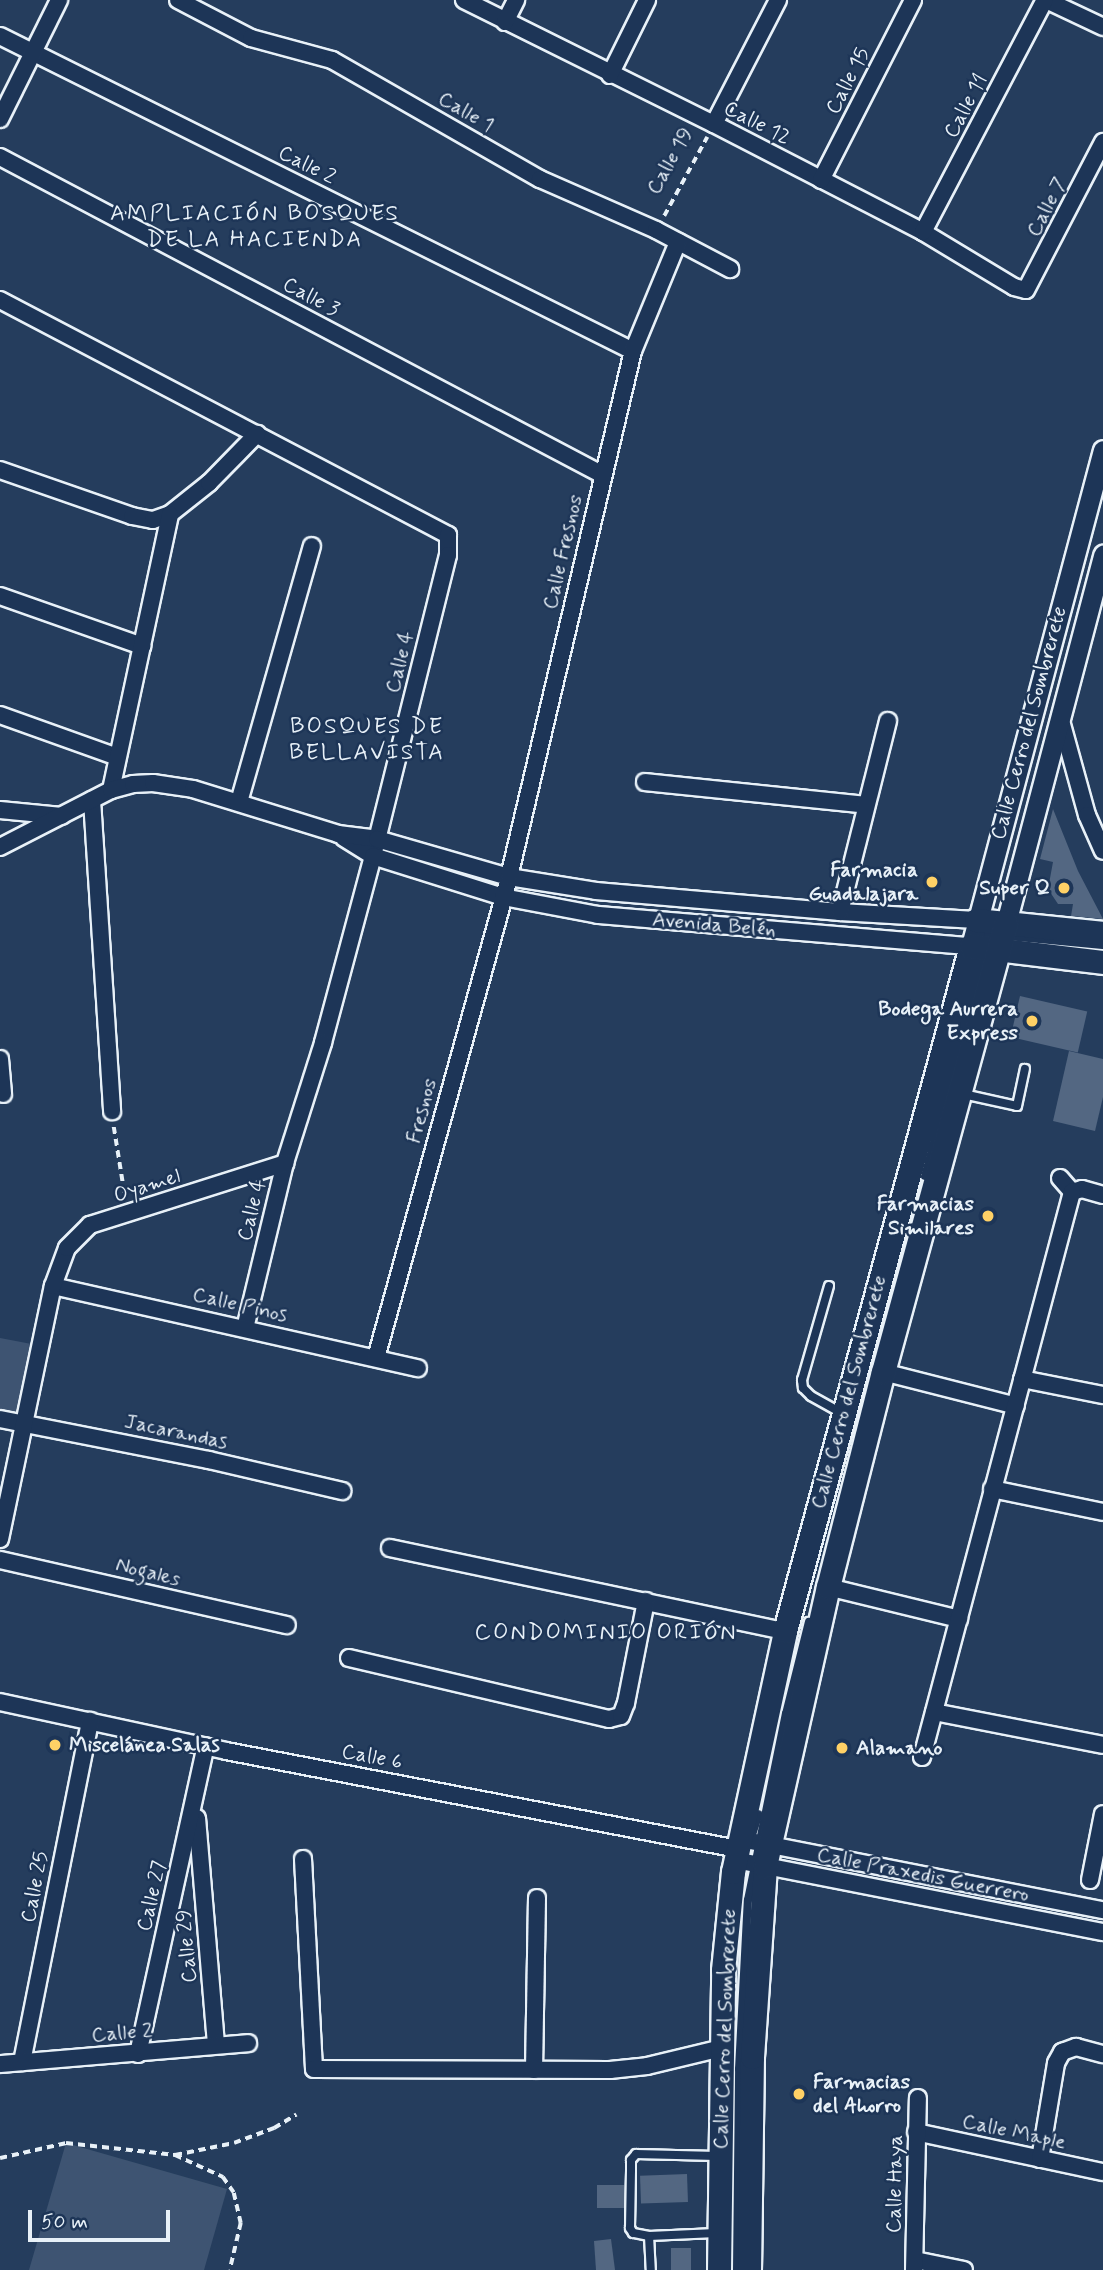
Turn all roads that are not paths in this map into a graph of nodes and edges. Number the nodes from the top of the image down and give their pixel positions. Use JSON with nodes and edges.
{"nodes":[{"id":1,"x":59,"y":0,"type":"edge"},
{"id":2,"x":178,"y":0,"type":"edge"},
{"id":3,"x":464,"y":0,"type":"edge"},
{"id":4,"x":516,"y":0,"type":"edge"},
{"id":5,"x":647,"y":0,"type":"edge"},
{"id":6,"x":778,"y":0,"type":"edge"},
{"id":7,"x":913,"y":0,"type":"edge"},
{"id":8,"x":1045,"y":0,"type":"edge"},
{"id":9,"x":505,"y":22,"type":"junction"},
{"id":10,"x":1103,"y":27,"type":"edge"},
{"id":11,"x":0,"y":36,"type":"edge"},
{"id":12,"x":33,"y":51,"type":"junction"},
{"id":13,"x":610,"y":75,"type":"junction"},
{"id":14,"x":0,"y":119,"type":"edge"},
{"id":15,"x":714,"y":124,"type":"junction"},
{"id":16,"x":1103,"y":142,"type":"edge"},
{"id":17,"x":0,"y":157,"type":"edge"},
{"id":18,"x":821,"y":180,"type":"junction"},
{"id":19,"x":923,"y":232,"type":"junction"},
{"id":20,"x":678,"y":242,"type":"junction"},
{"id":21,"x":730,"y":269,"type":"dead end"},
{"id":22,"x":1026,"y":290,"type":"joint"},
{"id":23,"x":0,"y":300,"type":"edge"},
{"id":24,"x":633,"y":351,"type":"junction"},
{"id":25,"x":257,"y":434,"type":"junction"},
{"id":26,"x":1103,"y":450,"type":"edge"},
{"id":27,"x":0,"y":470,"type":"edge"},
{"id":28,"x":603,"y":475,"type":"junction"},
{"id":29,"x":170,"y":514,"type":"junction"},
{"id":30,"x":312,"y":546,"type":"dead end"},
{"id":31,"x":1103,"y":555,"type":"edge"},
{"id":32,"x":1099,"y":583,"type":"edge"},
{"id":33,"x":0,"y":596,"type":"edge"},
{"id":34,"x":142,"y":646,"type":"junction"},
{"id":35,"x":0,"y":715,"type":"edge"},
{"id":36,"x":1059,"y":715,"type":"junction"},
{"id":37,"x":888,"y":721,"type":"dead end"},
{"id":38,"x":117,"y":757,"type":"junction"},
{"id":39,"x":645,"y":782,"type":"dead end"},
{"id":40,"x":111,"y":790,"type":"junction"},
{"id":41,"x":92,"y":800,"type":"junction"},
{"id":42,"x":239,"y":802,"type":"junction"},
{"id":43,"x":866,"y":805,"type":"junction"},
{"id":44,"x":0,"y":810,"type":"edge"},
{"id":45,"x":64,"y":816,"type":"junction"},
{"id":46,"x":338,"y":834,"type":"junction"},
{"id":47,"x":377,"y":839,"type":"junction"},
{"id":48,"x":0,"y":847,"type":"edge"},
{"id":49,"x":1103,"y":851,"type":"edge"},
{"id":50,"x":373,"y":856,"type":"junction"},
{"id":51,"x":509,"y":877,"type":"junction"},
{"id":52,"x":503,"y":897,"type":"junction"},
{"id":53,"x":839,"y":912,"type":"junction"},
{"id":54,"x":1103,"y":933,"type":"edge"},
{"id":55,"x":990,"y":939,"type":"junction"},
{"id":56,"x":1103,"y":944,"type":"edge"},
{"id":57,"x":1103,"y":950,"type":"edge"},
{"id":58,"x":1103,"y":962,"type":"edge"},
{"id":59,"x":0,"y":1059,"type":"edge"},
{"id":60,"x":1025,"y":1069,"type":"dead end"},
{"id":61,"x":3,"y":1094,"type":"dead end"},
{"id":62,"x":960,"y":1094,"type":"junction"},
{"id":63,"x":112,"y":1111,"type":"road end"},
{"id":64,"x":285,"y":1163,"type":"junction"},
{"id":65,"x":1060,"y":1178,"type":"dead end"},
{"id":66,"x":923,"y":1186,"type":"dead end"},
{"id":67,"x":1072,"y":1192,"type":"junction"},
{"id":68,"x":1103,"y":1195,"type":"edge"},
{"id":69,"x":919,"y":1199,"type":"dead end"},
{"id":70,"x":53,"y":1286,"type":"junction"},
{"id":71,"x":829,"y":1286,"type":"dead end"},
{"id":72,"x":245,"y":1328,"type":"junction"},
{"id":73,"x":376,"y":1358,"type":"junction"},
{"id":74,"x":418,"y":1368,"type":"dead end"},
{"id":75,"x":883,"y":1372,"type":"junction"},
{"id":76,"x":1023,"y":1379,"type":"junction"},
{"id":77,"x":1103,"y":1395,"type":"edge"},
{"id":78,"x":1016,"y":1406,"type":"junction"},
{"id":79,"x":842,"y":1414,"type":"junction"},
{"id":80,"x":0,"y":1419,"type":"edge"},
{"id":81,"x":24,"y":1423,"type":"junction"},
{"id":82,"x":992,"y":1489,"type":"junction"},
{"id":83,"x":342,"y":1491,"type":"dead end"},
{"id":84,"x":1103,"y":1512,"type":"edge"},
{"id":85,"x":0,"y":1539,"type":"edge"},
{"id":86,"x":390,"y":1548,"type":"dead end"},
{"id":87,"x":0,"y":1560,"type":"edge"},
{"id":88,"x":821,"y":1593,"type":"junction"},
{"id":89,"x":646,"y":1601,"type":"junction"},
{"id":90,"x":811,"y":1612,"type":"dead end"},
{"id":91,"x":959,"y":1619,"type":"junction"},
{"id":92,"x":287,"y":1625,"type":"dead end"},
{"id":93,"x":785,"y":1631,"type":"junction"},
{"id":94,"x":349,"y":1658,"type":"dead end"},
{"id":95,"x":0,"y":1702,"type":"edge"},
{"id":96,"x":934,"y":1712,"type":"junction"},
{"id":97,"x":90,"y":1721,"type":"junction"},
{"id":98,"x":1103,"y":1745,"type":"edge"},
{"id":99,"x":206,"y":1746,"type":"junction"},
{"id":100,"x":922,"y":1757,"type":"dead end"},
{"id":101,"x":195,"y":1802,"type":"junction"},
{"id":102,"x":1103,"y":1814,"type":"edge"},
{"id":103,"x":751,"y":1852,"type":"junction"},
{"id":104,"x":303,"y":1859,"type":"dead end"},
{"id":105,"x":1090,"y":1880,"type":"dead end"},
{"id":106,"x":537,"y":1898,"type":"dead end"},
{"id":107,"x":1103,"y":1910,"type":"edge"},
{"id":108,"x":1103,"y":1932,"type":"edge"},
{"id":109,"x":248,"y":2043,"type":"dead end"},
{"id":110,"x":216,"y":2044,"type":"junction"},
{"id":111,"x":722,"y":2048,"type":"junction"},
{"id":112,"x":138,"y":2054,"type":"junction"},
{"id":113,"x":1103,"y":2054,"type":"edge"},
{"id":114,"x":22,"y":2062,"type":"junction"},
{"id":115,"x":0,"y":2064,"type":"edge"},
{"id":116,"x":534,"y":2070,"type":"junction"},
{"id":117,"x":918,"y":2098,"type":"dead end"},
{"id":118,"x":916,"y":2132,"type":"junction"},
{"id":119,"x":720,"y":2156,"type":"junction"},
{"id":120,"x":1040,"y":2159,"type":"junction"},
{"id":121,"x":1103,"y":2172,"type":"edge"},
{"id":122,"x":719,"y":2233,"type":"junction"},
{"id":123,"x":649,"y":2236,"type":"junction"},
{"id":124,"x":915,"y":2265,"type":"edge"},
{"id":125,"x":651,"y":2270,"type":"edge"},
{"id":126,"x":719,"y":2270,"type":"edge"},
{"id":127,"x":729,"y":2270,"type":"edge"},
{"id":128,"x":737,"y":2270,"type":"edge"},
{"id":129,"x":749,"y":2270,"type":"edge"},
{"id":130,"x":964,"y":2270,"type":"edge"}],
"edges":[{"from":1,"to":12,"type":"street"},
{"from":2,"to":20,"type":"street","name":"Calle 1"},
{"from":3,"to":9,"type":"street","name":"Calle 12"},
{"from":4,"to":9,"type":"street"},
{"from":5,"to":13,"type":"street"},
{"from":6,"to":15,"type":"street","name":"Calle 19"},
{"from":7,"to":18,"type":"street","name":"Calle 15"},
{"from":8,"to":10,"type":"street"},
{"from":8,"to":19,"type":"street","name":"Calle 11"},
{"from":9,"to":13,"type":"street","name":"Calle 12"},
{"from":11,"to":12,"type":"street","name":"Calle 2"},
{"from":12,"to":14,"type":"street"},
{"from":12,"to":24,"type":"street","name":"Calle 2"},
{"from":13,"to":15,"type":"street","name":"Calle 12"},
{"from":15,"to":18,"type":"street","name":"Calle 12"},
{"from":16,"to":22,"type":"street","name":"Calle 7"},
{"from":17,"to":28,"type":"street","name":"Calle 3"},
{"from":18,"to":19,"type":"street","name":"Calle 12"},
{"from":19,"to":22,"type":"street","name":"Calle 12"},
{"from":20,"to":21,"type":"street","name":"Calle 1"},
{"from":20,"to":24,"type":"street","name":"Calle Fresnos"},
{"from":23,"to":25,"type":"street","name":"Calle 4"},
{"from":24,"to":28,"type":"street","name":"Calle Fresnos"},
{"from":25,"to":29,"type":"street"},
{"from":25,"to":47,"type":"street","name":"Calle 4"},
{"from":26,"to":55,"type":"street","name":"Calle Cerro del Sombrerete"},
{"from":27,"to":29,"type":"street"},
{"from":28,"to":51,"type":"street","name":"Calle Fresnos"},
{"from":29,"to":34,"type":"street"},
{"from":30,"to":42,"type":"street"},
{"from":31,"to":32,"type":"street","name":"Calle Cerro del Sombrerete"},
{"from":32,"to":36,"type":"street","name":"Calle Cerro del Sombrerete"},
{"from":33,"to":34,"type":"street"},
{"from":34,"to":38,"type":"street"},
{"from":35,"to":38,"type":"street"},
{"from":36,"to":49,"type":"street"},
{"from":36,"to":55,"type":"street","name":"Calle Cerro del Sombrerete"},
{"from":37,"to":43,"type":"street"},
{"from":38,"to":40,"type":"street"},
{"from":39,"to":43,"type":"street"},
{"from":40,"to":41,"type":"street","name":"Avenida Belén"},
{"from":40,"to":42,"type":"street","name":"Avenida Belén"},
{"from":41,"to":45,"type":"street","name":"Avenida Belén"},
{"from":41,"to":63,"type":"street"},
{"from":42,"to":46,"type":"street","name":"Avenida Belén"},
{"from":43,"to":53,"type":"street"},
{"from":44,"to":45,"type":"street"},
{"from":45,"to":48,"type":"street","name":"Avenida Belén"},
{"from":46,"to":47,"type":"street","name":"Avenida Belén"},
{"from":46,"to":50,"type":"street","name":"Avenida Belén"},
{"from":47,"to":50,"type":"street","name":"Calle 4"},
{"from":47,"to":51,"type":"street","name":"Avenida Belén"},
{"from":50,"to":52,"type":"street","name":"Avenida Belén"},
{"from":50,"to":64,"type":"street","name":"Calle 4"},
{"from":51,"to":52,"type":"street","name":"Fresnos"},
{"from":51,"to":53,"type":"street","name":"Avenida Belén"},
{"from":52,"to":55,"type":"street","name":"Avenida Belén"},
{"from":52,"to":73,"type":"street","name":"Fresnos"},
{"from":53,"to":55,"type":"street","name":"Avenida Belén"},
{"from":54,"to":55,"type":"main road","name":"Avenida Belén"},
{"from":55,"to":56,"type":"lane"},
{"from":55,"to":57,"type":"lane"},
{"from":55,"to":58,"type":"main road","name":"Avenida Belén"},
{"from":55,"to":62,"type":"main road","name":"Calle Cerro del Sombrerete"},
{"from":55,"to":66,"type":"lane"},
{"from":55,"to":79,"type":"main road","name":"Calle Cerro del Sombrerete"},
{"from":55,"to":103,"type":"lane"},
{"from":59,"to":61,"type":"street"},
{"from":60,"to":62,"type":"lane"},
{"from":62,"to":75,"type":"main road","name":"Calle Cerro del Sombrerete"},
{"from":64,"to":70,"type":"street","name":"Oyamel"},
{"from":64,"to":72,"type":"street","name":"Calle 4"},
{"from":65,"to":67,"type":"street"},
{"from":67,"to":68,"type":"street"},
{"from":67,"to":76,"type":"street"},
{"from":69,"to":88,"type":"lane"},
{"from":70,"to":72,"type":"street","name":"Calle Pinos"},
{"from":70,"to":81,"type":"street","name":"Oyamel"},
{"from":71,"to":79,"type":"lane"},
{"from":72,"to":73,"type":"street","name":"Calle Pinos"},
{"from":73,"to":74,"type":"street","name":"Calle Pinos"},
{"from":75,"to":78,"type":"street"},
{"from":75,"to":88,"type":"main road","name":"Calle Cerro del Sombrerete"},
{"from":76,"to":77,"type":"street"},
{"from":76,"to":78,"type":"street"},
{"from":78,"to":82,"type":"street"},
{"from":79,"to":93,"type":"main road","name":"Calle Cerro del Sombrerete"},
{"from":80,"to":81,"type":"street","name":"Jacarandas"},
{"from":81,"to":83,"type":"street","name":"Jacarandas"},
{"from":81,"to":85,"type":"street","name":"Oyamel"},
{"from":82,"to":84,"type":"street"},
{"from":82,"to":91,"type":"street"},
{"from":86,"to":89,"type":"street"},
{"from":87,"to":92,"type":"street","name":"Nogales"},
{"from":88,"to":91,"type":"street"},
{"from":88,"to":103,"type":"main road","name":"Calle Cerro del Sombrerete"},
{"from":89,"to":93,"type":"street"},
{"from":89,"to":94,"type":"street"},
{"from":90,"to":103,"type":"lane"},
{"from":91,"to":96,"type":"street"},
{"from":93,"to":103,"type":"main road","name":"Calle Cerro del Sombrerete"},
{"from":95,"to":97,"type":"street","name":"Calle 6"},
{"from":96,"to":98,"type":"street"},
{"from":96,"to":100,"type":"street"},
{"from":97,"to":99,"type":"street","name":"Calle 6"},
{"from":97,"to":114,"type":"street","name":"Calle 25"},
{"from":99,"to":101,"type":"street","name":"Calle 27"},
{"from":99,"to":103,"type":"street","name":"Calle 6"},
{"from":101,"to":110,"type":"street","name":"Calle 29"},
{"from":101,"to":112,"type":"street","name":"Calle 27"},
{"from":102,"to":105,"type":"street"},
{"from":103,"to":107,"type":"street","name":"Calle Praxedis Guerrero"},
{"from":103,"to":108,"type":"street","name":"Calle Praxedis Guerrero"},
{"from":103,"to":111,"type":"main road","name":"Calle Cerro del Sombrerete"},
{"from":103,"to":127,"type":"lane"},
{"from":103,"to":128,"type":"lane"},
{"from":103,"to":129,"type":"main road","name":"Calle Cerro del Sombrerete"},
{"from":104,"to":116,"type":"street"},
{"from":106,"to":116,"type":"street"},
{"from":109,"to":110,"type":"street","name":"Calle 2"},
{"from":110,"to":112,"type":"street","name":"Calle 2"},
{"from":111,"to":116,"type":"street"},
{"from":111,"to":119,"type":"main road","name":"Calle Cerro del Sombrerete"},
{"from":112,"to":114,"type":"street","name":"Calle 2"},
{"from":113,"to":120,"type":"street"},
{"from":114,"to":115,"type":"street","name":"Calle 2"},
{"from":117,"to":118,"type":"street","name":"Calle Haya"},
{"from":118,"to":120,"type":"street","name":"Calle Maple"},
{"from":118,"to":124,"type":"street","name":"Calle Haya"},
{"from":119,"to":122,"type":"main road","name":"Calle Cerro del Sombrerete"},
{"from":119,"to":123,"type":"lane"},
{"from":120,"to":121,"type":"street","name":"Calle Maple"},
{"from":122,"to":123,"type":"lane"},
{"from":122,"to":126,"type":"main road","name":"Calle Cerro del Sombrerete"},
{"from":123,"to":125,"type":"lane"},
{"from":124,"to":130,"type":"street"}]}
